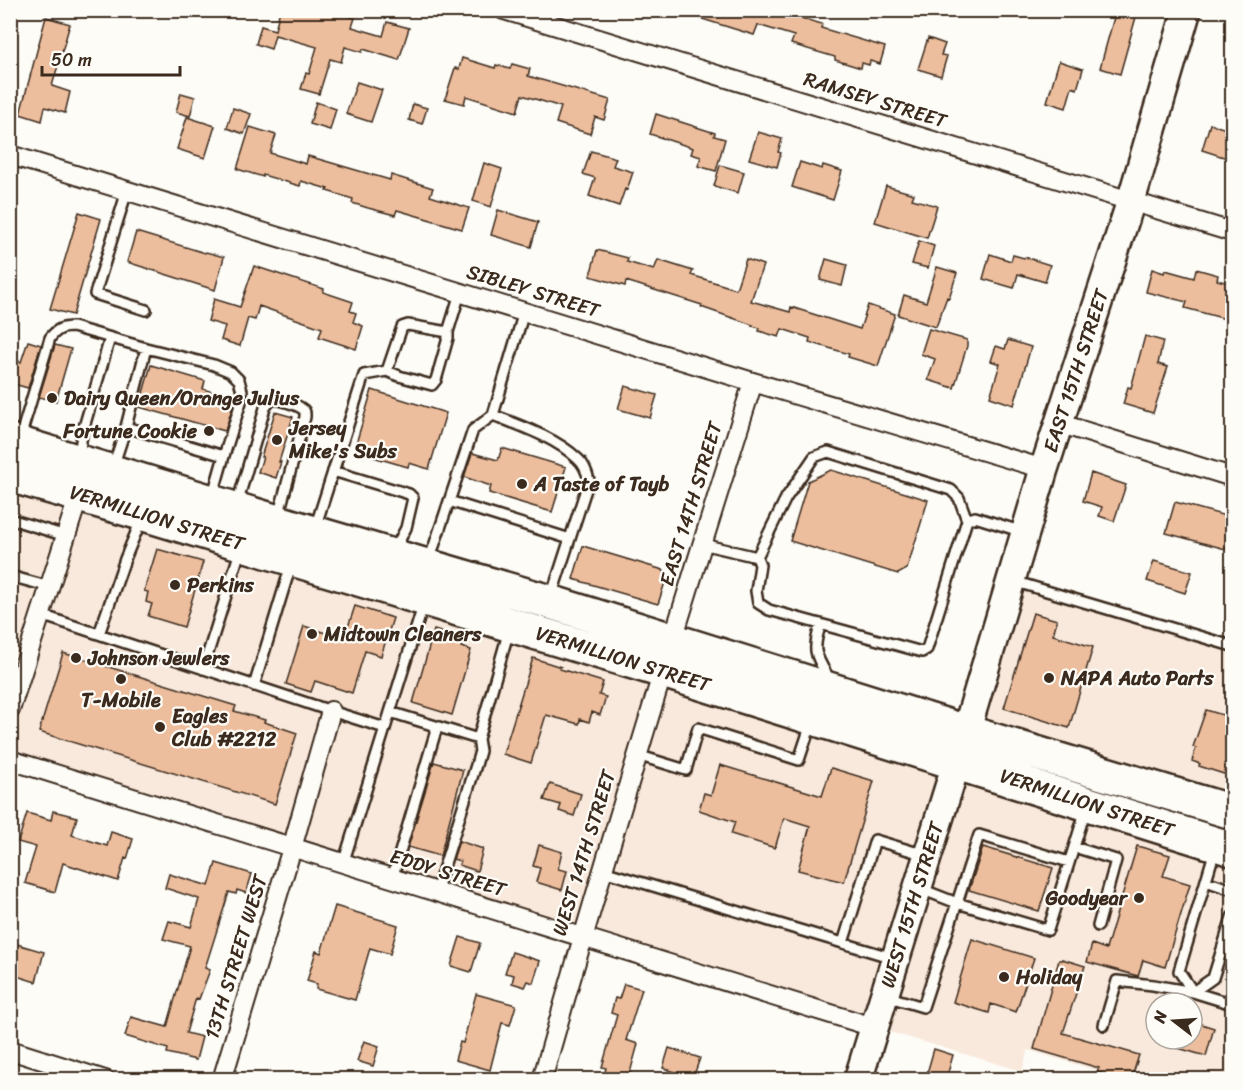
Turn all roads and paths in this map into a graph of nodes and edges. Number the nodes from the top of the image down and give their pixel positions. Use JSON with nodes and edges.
{"nodes":[{"id":1,"x":504,"y":10,"type":"edge"},
{"id":2,"x":1187,"y":10,"type":"edge"},
{"id":3,"x":10,"y":155,"type":"edge"},
{"id":4,"x":127,"y":191,"type":"junction"},
{"id":5,"x":1131,"y":201,"type":"junction"},
{"id":6,"x":1233,"y":232,"type":"edge"},
{"id":7,"x":460,"y":292,"type":"junction"},
{"id":8,"x":146,"y":310,"type":"dead end"},
{"id":9,"x":524,"y":312,"type":"junction"},
{"id":10,"x":448,"y":332,"type":"junction"},
{"id":11,"x":110,"y":338,"type":"junction"},
{"id":12,"x":146,"y":348,"type":"junction"},
{"id":13,"x":387,"y":371,"type":"junction"},
{"id":14,"x":753,"y":382,"type":"junction"},
{"id":15,"x":493,"y":415,"type":"junction"},
{"id":16,"x":1059,"y":423,"type":"junction"},
{"id":17,"x":126,"y":428,"type":"junction"},
{"id":18,"x":14,"y":442,"type":"edge"},
{"id":19,"x":225,"y":456,"type":"junction"},
{"id":20,"x":78,"y":462,"type":"junction"},
{"id":21,"x":1044,"y":469,"type":"junction"},
{"id":22,"x":333,"y":471,"type":"junction"},
{"id":23,"x":111,"y":472,"type":"junction"},
{"id":24,"x":10,"y":475,"type":"edge"},
{"id":25,"x":1233,"y":477,"type":"edge"},
{"id":26,"x":79,"y":495,"type":"junction"},
{"id":27,"x":449,"y":501,"type":"junction"},
{"id":28,"x":223,"y":506,"type":"junction"},
{"id":29,"x":144,"y":514,"type":"junction"},
{"id":30,"x":10,"y":519,"type":"edge"},
{"id":31,"x":967,"y":520,"type":"junction"},
{"id":32,"x":277,"y":522,"type":"junction"},
{"id":33,"x":1025,"y":532,"type":"junction"},
{"id":34,"x":314,"y":533,"type":"junction"},
{"id":35,"x":66,"y":536,"type":"junction"},
{"id":36,"x":570,"y":538,"type":"junction"},
{"id":37,"x":242,"y":544,"type":"junction"},
{"id":38,"x":702,"y":544,"type":"junction"},
{"id":39,"x":392,"y":556,"type":"junction"},
{"id":40,"x":757,"y":557,"type":"junction"},
{"id":41,"x":292,"y":559,"type":"junction"},
{"id":42,"x":10,"y":576,"type":"edge"},
{"id":43,"x":429,"y":580,"type":"junction"},
{"id":44,"x":1011,"y":581,"type":"junction"},
{"id":45,"x":50,"y":587,"type":"junction"},
{"id":46,"x":550,"y":602,"type":"junction"},
{"id":47,"x":41,"y":615,"type":"junction"},
{"id":48,"x":821,"y":624,"type":"junction"},
{"id":49,"x":510,"y":625,"type":"junction"},
{"id":50,"x":99,"y":634,"type":"junction"},
{"id":51,"x":672,"y":640,"type":"junction"},
{"id":52,"x":1233,"y":646,"type":"edge"},
{"id":53,"x":203,"y":669,"type":"junction"},
{"id":54,"x":663,"y":671,"type":"junction"},
{"id":55,"x":254,"y":686,"type":"junction"},
{"id":56,"x":836,"y":691,"type":"junction"},
{"id":57,"x":10,"y":710,"type":"edge"},
{"id":58,"x":331,"y":711,"type":"junction"},
{"id":59,"x":390,"y":712,"type":"junction"},
{"id":60,"x":813,"y":717,"type":"junction"},
{"id":61,"x":437,"y":727,"type":"junction"},
{"id":62,"x":385,"y":728,"type":"junction"},
{"id":63,"x":477,"y":739,"type":"junction"},
{"id":64,"x":962,"y":747,"type":"junction"},
{"id":65,"x":638,"y":755,"type":"junction"},
{"id":66,"x":10,"y":760,"type":"edge"},
{"id":67,"x":1088,"y":803,"type":"junction"},
{"id":68,"x":1233,"y":812,"type":"edge"},
{"id":69,"x":1074,"y":847,"type":"junction"},
{"id":70,"x":1225,"y":847,"type":"edge"},
{"id":71,"x":292,"y":848,"type":"junction"},
{"id":72,"x":927,"y":855,"type":"junction"},
{"id":73,"x":1069,"y":862,"type":"junction"},
{"id":74,"x":343,"y":864,"type":"junction"},
{"id":75,"x":603,"y":871,"type":"junction"},
{"id":76,"x":392,"y":879,"type":"junction"},
{"id":77,"x":1206,"y":881,"type":"junction"},
{"id":78,"x":917,"y":888,"type":"junction"},
{"id":79,"x":1233,"y":890,"type":"edge"},
{"id":80,"x":436,"y":892,"type":"junction"},
{"id":81,"x":957,"y":903,"type":"junction"},
{"id":82,"x":1233,"y":917,"type":"edge"},
{"id":83,"x":1098,"y":926,"type":"dead end"},
{"id":84,"x":582,"y":937,"type":"junction"},
{"id":85,"x":843,"y":943,"type":"junction"},
{"id":86,"x":895,"y":959,"type":"junction"},
{"id":87,"x":1187,"y":991,"type":"edge"},
{"id":88,"x":1192,"y":991,"type":"edge"},
{"id":89,"x":1194,"y":991,"type":"edge"},
{"id":90,"x":1204,"y":995,"type":"edge"},
{"id":91,"x":883,"y":996,"type":"junction"},
{"id":92,"x":1233,"y":1004,"type":"edge"},
{"id":93,"x":1104,"y":1025,"type":"dead end"},
{"id":94,"x":873,"y":1027,"type":"junction"},
{"id":95,"x":10,"y":1050,"type":"edge"},
{"id":96,"x":105,"y":1080,"type":"edge"},
{"id":97,"x":222,"y":1080,"type":"edge"},
{"id":98,"x":542,"y":1080,"type":"edge"},
{"id":99,"x":858,"y":1080,"type":"edge"}],
"edges":[{"from":1,"to":5,"type":"street","name":"RAMSEY STREET"},
{"from":2,"to":5,"type":"street","name":"EAST 15TH STREET"},
{"from":3,"to":4,"type":"street","name":"SIBLEY STREET"},
{"from":4,"to":7,"type":"street","name":"SIBLEY STREET"},
{"from":4,"to":8,"type":"lane"},
{"from":5,"to":6,"type":"street","name":"RAMSEY STREET"},
{"from":5,"to":16,"type":"street","name":"EAST 15TH STREET"},
{"from":7,"to":9,"type":"street","name":"SIBLEY STREET"},
{"from":7,"to":10,"type":"lane"},
{"from":9,"to":14,"type":"street","name":"SIBLEY STREET"},
{"from":9,"to":15,"type":"lane"},
{"from":10,"to":13,"type":"lane"},
{"from":10,"to":13,"type":"lane"},
{"from":11,"to":12,"type":"lane"},
{"from":11,"to":18,"type":"lane"},
{"from":11,"to":20,"type":"lane"},
{"from":12,"to":17,"type":"lane"},
{"from":12,"to":19,"type":"lane"},
{"from":13,"to":22,"type":"lane"},
{"from":14,"to":21,"type":"street","name":"SIBLEY STREET"},
{"from":14,"to":38,"type":"street","name":"EAST 14TH STREET"},
{"from":15,"to":27,"type":"lane"},
{"from":15,"to":36,"type":"lane"},
{"from":16,"to":21,"type":"street","name":"EAST 15TH STREET"},
{"from":16,"to":25,"type":"street"},
{"from":17,"to":19,"type":"lane"},
{"from":17,"to":23,"type":"lane"},
{"from":18,"to":20,"type":"highway","name":"VERMILLION STREET"},
{"from":19,"to":28,"type":"lane"},
{"from":20,"to":23,"type":"highway","name":"VERMILLION STREET"},
{"from":20,"to":26,"type":"street"},
{"from":21,"to":33,"type":"street","name":"EAST 15TH STREET"},
{"from":22,"to":34,"type":"lane"},
{"from":22,"to":39,"type":"lane"},
{"from":23,"to":28,"type":"highway","name":"VERMILLION STREET"},
{"from":24,"to":26,"type":"highway","name":"VERMILLION STREET"},
{"from":26,"to":29,"type":"highway","name":"VERMILLION STREET"},
{"from":26,"to":35,"type":"street"},
{"from":27,"to":36,"type":"lane"},
{"from":27,"to":43,"type":"lane"},
{"from":28,"to":32,"type":"highway","name":"VERMILLION STREET"},
{"from":28,"to":32,"type":"lane"},
{"from":29,"to":37,"type":"highway","name":"VERMILLION STREET"},
{"from":29,"to":50,"type":"lane"},
{"from":30,"to":35,"type":"lane"},
{"from":31,"to":33,"type":"lane"},
{"from":31,"to":40,"type":"lane"},
{"from":31,"to":48,"type":"lane"},
{"from":32,"to":34,"type":"highway","name":"VERMILLION STREET"},
{"from":33,"to":44,"type":"street","name":"EAST 15TH STREET"},
{"from":34,"to":39,"type":"highway","name":"VERMILLION STREET"},
{"from":35,"to":45,"type":"street"},
{"from":36,"to":46,"type":"lane"},
{"from":37,"to":41,"type":"highway","name":"VERMILLION STREET"},
{"from":37,"to":53,"type":"lane"},
{"from":38,"to":40,"type":"lane"},
{"from":38,"to":51,"type":"street","name":"EAST 14TH STREET"},
{"from":39,"to":43,"type":"highway","name":"VERMILLION STREET"},
{"from":40,"to":48,"type":"lane"},
{"from":41,"to":43,"type":"highway","name":"VERMILLION STREET"},
{"from":41,"to":55,"type":"lane"},
{"from":42,"to":45,"type":"lane"},
{"from":43,"to":46,"type":"highway","name":"VERMILLION STREET"},
{"from":43,"to":49,"type":"highway","name":"VERMILLION STREET"},
{"from":43,"to":59,"type":"lane"},
{"from":44,"to":52,"type":"lane"},
{"from":44,"to":64,"type":"street","name":"EAST 15TH STREET"},
{"from":45,"to":47,"type":"street"},
{"from":46,"to":51,"type":"highway","name":"VERMILLION STREET"},
{"from":47,"to":50,"type":"lane"},
{"from":47,"to":57,"type":"street"},
{"from":48,"to":56,"type":"lane"},
{"from":49,"to":54,"type":"highway","name":"VERMILLION STREET"},
{"from":49,"to":63,"type":"lane"},
{"from":50,"to":53,"type":"lane"},
{"from":51,"to":54,"type":"street","name":"WEST 14TH STREET"},
{"from":51,"to":56,"type":"highway","name":"VERMILLION STREET"},
{"from":53,"to":55,"type":"lane"},
{"from":54,"to":60,"type":"highway","name":"VERMILLION STREET"},
{"from":54,"to":65,"type":"street","name":"WEST 14TH STREET"},
{"from":55,"to":58,"type":"lane"},
{"from":56,"to":64,"type":"highway","name":"VERMILLION STREET"},
{"from":58,"to":62,"type":"lane"},
{"from":58,"to":71,"type":"street","name":"13TH STREET WEST"},
{"from":59,"to":61,"type":"lane"},
{"from":59,"to":62,"type":"lane"},
{"from":60,"to":64,"type":"highway","name":"VERMILLION STREET"},
{"from":60,"to":65,"type":"lane"},
{"from":61,"to":63,"type":"lane"},
{"from":61,"to":76,"type":"lane"},
{"from":62,"to":74,"type":"lane"},
{"from":63,"to":80,"type":"lane"},
{"from":64,"to":67,"type":"highway","name":"VERMILLION STREET"},
{"from":64,"to":68,"type":"highway","name":"VERMILLION STREET"},
{"from":64,"to":72,"type":"street","name":"WEST 15TH STREET"},
{"from":65,"to":75,"type":"street","name":"WEST 14TH STREET"},
{"from":66,"to":71,"type":"street","name":"EDDY STREET"},
{"from":67,"to":69,"type":"lane"},
{"from":67,"to":70,"type":"highway","name":"VERMILLION STREET"},
{"from":69,"to":73,"type":"lane"},
{"from":69,"to":83,"type":"lane"},
{"from":70,"to":77,"type":"lane"},
{"from":71,"to":74,"type":"street","name":"EDDY STREET"},
{"from":71,"to":97,"type":"street","name":"13TH STREET WEST"},
{"from":72,"to":78,"type":"street","name":"WEST 15TH STREET"},
{"from":72,"to":85,"type":"lane"},
{"from":73,"to":81,"type":"lane"},
{"from":73,"to":81,"type":"lane"},
{"from":74,"to":76,"type":"street","name":"EDDY STREET"},
{"from":75,"to":84,"type":"street","name":"WEST 14TH STREET"},
{"from":75,"to":85,"type":"lane"},
{"from":76,"to":80,"type":"street","name":"EDDY STREET"},
{"from":77,"to":79,"type":"lane"},
{"from":77,"to":88,"type":"lane"},
{"from":78,"to":81,"type":"lane"},
{"from":78,"to":86,"type":"street","name":"WEST 15TH STREET"},
{"from":80,"to":84,"type":"street","name":"EDDY STREET"},
{"from":81,"to":91,"type":"lane"},
{"from":82,"to":89,"type":"lane"},
{"from":84,"to":94,"type":"street","name":"EDDY STREET"},
{"from":84,"to":98,"type":"street","name":"WEST 14TH STREET"},
{"from":85,"to":86,"type":"lane"},
{"from":86,"to":91,"type":"street","name":"WEST 15TH STREET"},
{"from":87,"to":93,"type":"lane"},
{"from":90,"to":92,"type":"lane"},
{"from":91,"to":94,"type":"street","name":"WEST 15TH STREET"},
{"from":94,"to":99,"type":"street","name":"WEST 15TH STREET"},
{"from":95,"to":96,"type":"street"}]}
